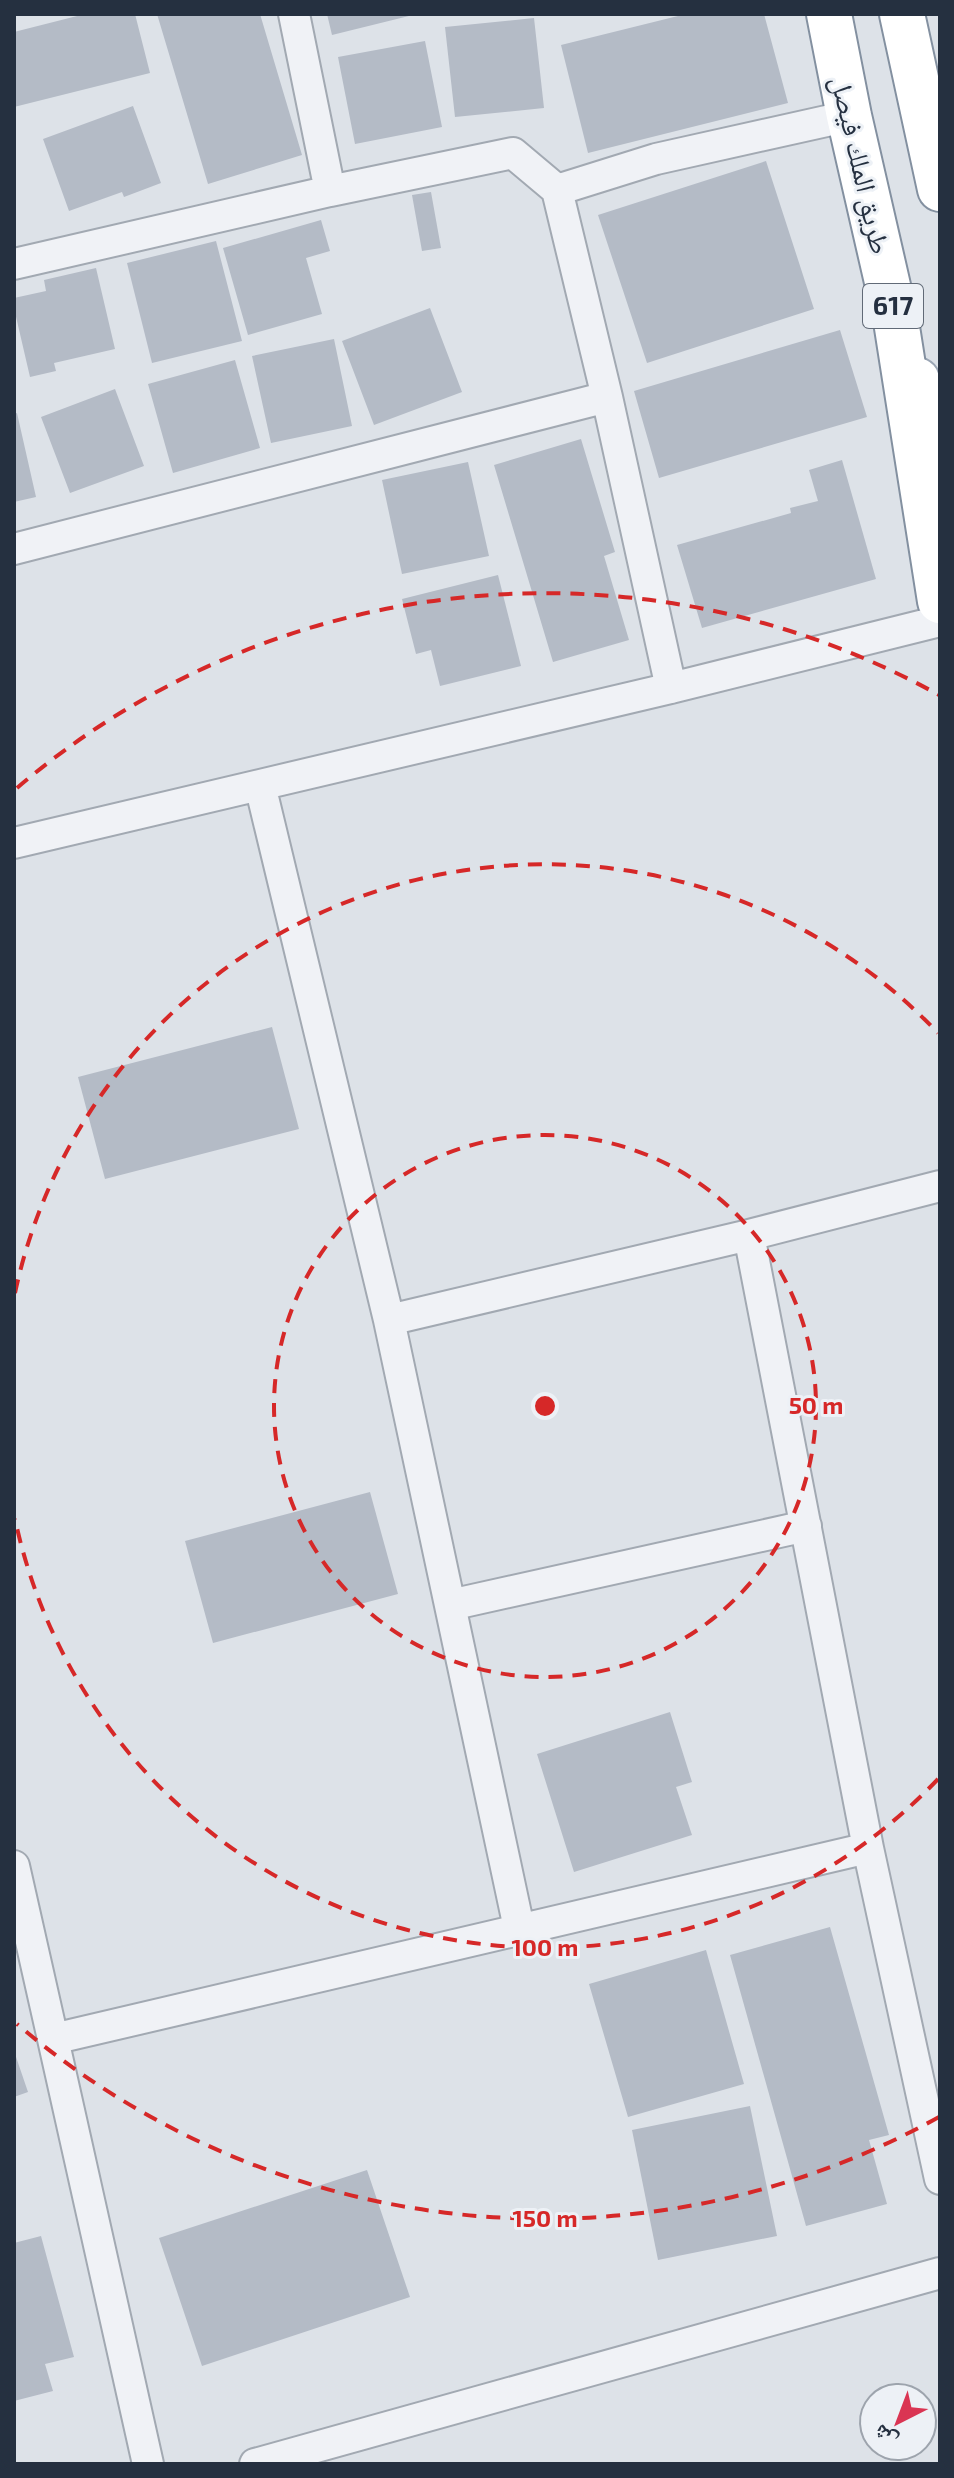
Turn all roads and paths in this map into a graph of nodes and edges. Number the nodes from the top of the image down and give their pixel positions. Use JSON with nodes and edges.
{"nodes":[{"id":1,"x":294,"y":14,"type":"edge"},
{"id":2,"x":829,"y":14,"type":"edge"},
{"id":3,"x":902,"y":14,"type":"edge"},
{"id":4,"x":849,"y":116,"type":"junction"},
{"id":5,"x":940,"y":189,"type":"edge"},
{"id":6,"x":557,"y":190,"type":"junction"},
{"id":7,"x":330,"y":191,"type":"junction"},
{"id":8,"x":14,"y":264,"type":"edge"},
{"id":9,"x":896,"y":321,"type":"junction"},
{"id":10,"x":607,"y":397,"type":"junction"},
{"id":11,"x":940,"y":446,"type":"edge"},
{"id":12,"x":14,"y":549,"type":"edge"},
{"id":13,"x":940,"y":601,"type":"edge"},
{"id":14,"x":940,"y":621,"type":"edge"},
{"id":15,"x":671,"y":688,"type":"junction"},
{"id":16,"x":260,"y":785,"type":"junction"},
{"id":17,"x":14,"y":843,"type":"edge"},
{"id":18,"x":940,"y":1186,"type":"edge"},
{"id":19,"x":749,"y":1235,"type":"junction"},
{"id":20,"x":389,"y":1320,"type":"junction"},
{"id":21,"x":806,"y":1526,"type":"junction"},
{"id":22,"x":450,"y":1605,"type":"junction"},
{"id":23,"x":868,"y":1848,"type":"junction"},
{"id":24,"x":14,"y":1866,"type":"edge"},
{"id":25,"x":519,"y":1928,"type":"junction"},
{"id":26,"x":53,"y":2039,"type":"junction"},
{"id":27,"x":940,"y":2179,"type":"edge"},
{"id":28,"x":940,"y":2273,"type":"edge"},
{"id":29,"x":148,"y":2464,"type":"edge"},
{"id":30,"x":255,"y":2464,"type":"edge"}],
"edges":[{"from":1,"to":7,"type":"street"},
{"from":2,"to":4,"type":"main road","name":"طريق الملك فيصل","number":"617"},
{"from":3,"to":5,"type":"main road"},
{"from":4,"to":6,"type":"street"},
{"from":4,"to":9,"type":"main road","name":"طريق الملك فيصل","number":"617"},
{"from":6,"to":7,"type":"street"},
{"from":6,"to":10,"type":"street"},
{"from":7,"to":8,"type":"street"},
{"from":9,"to":11,"type":"main road"},
{"from":9,"to":13,"type":"main road","name":"طريق الملك فيصل","number":"617"},
{"from":10,"to":12,"type":"street"},
{"from":10,"to":15,"type":"street"},
{"from":14,"to":15,"type":"street"},
{"from":15,"to":16,"type":"street"},
{"from":16,"to":17,"type":"street"},
{"from":16,"to":20,"type":"street"},
{"from":18,"to":19,"type":"street"},
{"from":19,"to":20,"type":"street"},
{"from":19,"to":21,"type":"street"},
{"from":20,"to":22,"type":"street"},
{"from":21,"to":22,"type":"street"},
{"from":21,"to":23,"type":"street"},
{"from":22,"to":25,"type":"street"},
{"from":23,"to":25,"type":"street"},
{"from":23,"to":27,"type":"street"},
{"from":24,"to":26,"type":"street"},
{"from":25,"to":26,"type":"street"},
{"from":26,"to":29,"type":"street"},
{"from":28,"to":30,"type":"street"}]}
